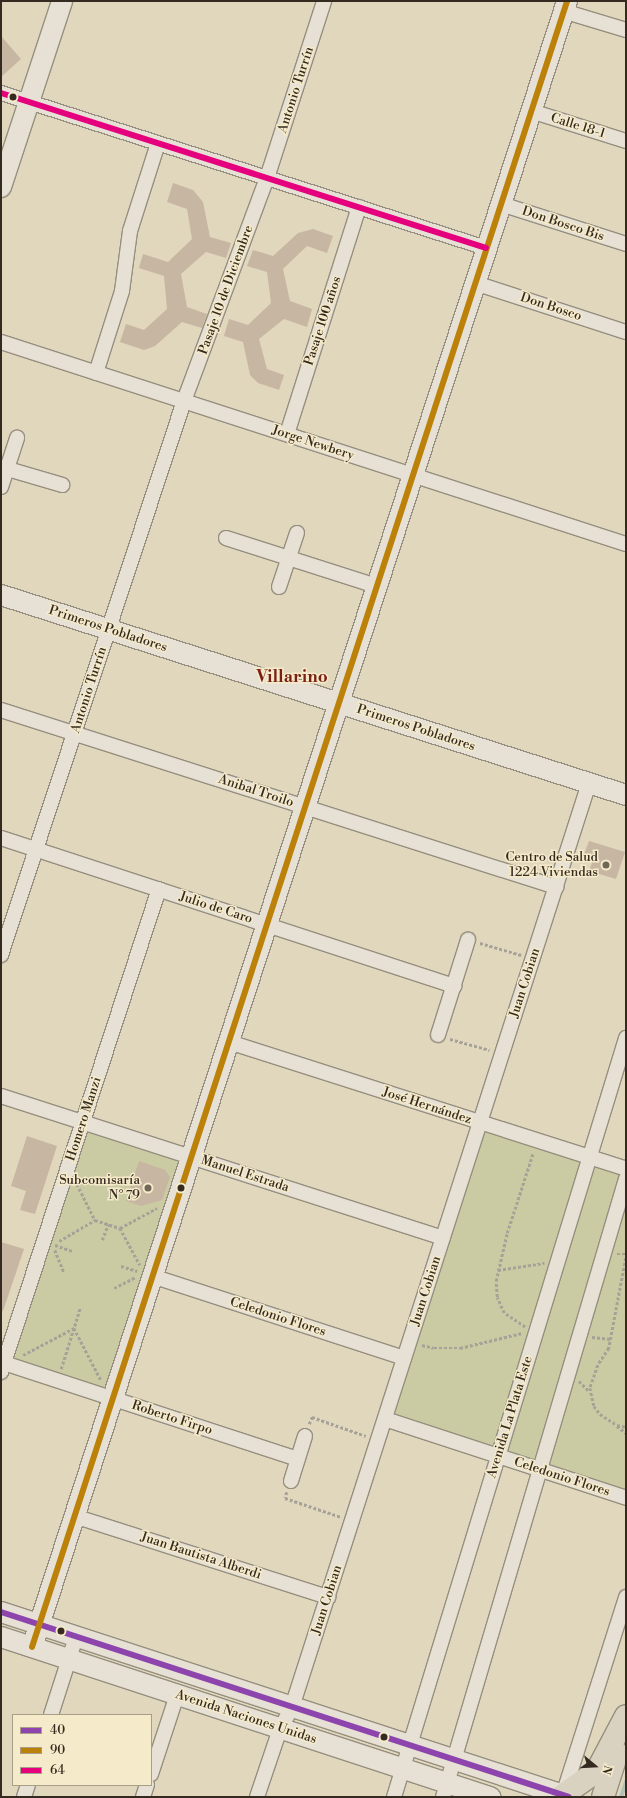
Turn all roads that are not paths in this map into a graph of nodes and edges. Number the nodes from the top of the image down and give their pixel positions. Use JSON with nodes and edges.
{"nodes":[{"id":1,"x":62,"y":1,"type":"edge"},
{"id":2,"x":324,"y":1,"type":"edge"},
{"id":3,"x":565,"y":6,"type":"edge"},
{"id":4,"x":626,"y":30,"type":"edge"},
{"id":5,"x":2,"y":92,"type":"edge"},
{"id":6,"x":29,"y":102,"type":"junction"},
{"id":7,"x":531,"y":111,"type":"junction"},
{"id":8,"x":626,"y":141,"type":"edge"},
{"id":9,"x":158,"y":143,"type":"junction"},
{"id":10,"x":267,"y":178,"type":"junction"},
{"id":11,"x":1,"y":187,"type":"edge"},
{"id":12,"x":501,"y":204,"type":"junction"},
{"id":13,"x":360,"y":207,"type":"junction"},
{"id":14,"x":626,"y":244,"type":"edge"},
{"id":15,"x":486,"y":248,"type":"junction"},
{"id":16,"x":475,"y":283,"type":"junction"},
{"id":17,"x":626,"y":332,"type":"edge"},
{"id":18,"x":1,"y":342,"type":"edge"},
{"id":19,"x":96,"y":372,"type":"junction"},
{"id":20,"x":184,"y":401,"type":"junction"},
{"id":21,"x":287,"y":434,"type":"junction"},
{"id":22,"x":17,"y":438,"type":"dead end"},
{"id":23,"x":4,"y":468,"type":"edge"},
{"id":24,"x":413,"y":475,"type":"junction"},
{"id":25,"x":62,"y":485,"type":"dead end"},
{"id":26,"x":1,"y":487,"type":"edge"},
{"id":27,"x":297,"y":533,"type":"dead end"},
{"id":28,"x":226,"y":538,"type":"dead end"},
{"id":29,"x":626,"y":544,"type":"edge"},
{"id":30,"x":288,"y":558,"type":"junction"},
{"id":31,"x":376,"y":586,"type":"junction"},
{"id":32,"x":279,"y":587,"type":"dead end"},
{"id":33,"x":1,"y":595,"type":"edge"},
{"id":34,"x":109,"y":629,"type":"junction"},
{"id":35,"x":338,"y":703,"type":"junction"},
{"id":36,"x":1,"y":710,"type":"edge"},
{"id":37,"x":74,"y":733,"type":"junction"},
{"id":38,"x":590,"y":783,"type":"junction"},
{"id":39,"x":626,"y":795,"type":"edge"},
{"id":40,"x":305,"y":806,"type":"junction"},
{"id":41,"x":1,"y":838,"type":"edge"},
{"id":42,"x":36,"y":849,"type":"junction"},
{"id":43,"x":556,"y":887,"type":"junction"},
{"id":44,"x":159,"y":889,"type":"junction"},
{"id":45,"x":266,"y":925,"type":"junction"},
{"id":46,"x":468,"y":940,"type":"road end"},
{"id":47,"x":1,"y":955,"type":"edge"},
{"id":48,"x":454,"y":986,"type":"junction"},
{"id":49,"x":438,"y":1035,"type":"road end"},
{"id":50,"x":626,"y":1038,"type":"edge"},
{"id":51,"x":228,"y":1042,"type":"junction"},
{"id":52,"x":1,"y":1096,"type":"edge"},
{"id":53,"x":82,"y":1122,"type":"junction"},
{"id":54,"x":480,"y":1123,"type":"junction"},
{"id":55,"x":191,"y":1157,"type":"junction"},
{"id":56,"x":590,"y":1158,"type":"junction"},
{"id":57,"x":626,"y":1169,"type":"edge"},
{"id":58,"x":626,"y":1179,"type":"edge"},
{"id":59,"x":444,"y":1238,"type":"junction"},
{"id":60,"x":145,"y":1276,"type":"junction"},
{"id":61,"x":404,"y":1358,"type":"junction"},
{"id":62,"x":5,"y":1364,"type":"edge"},
{"id":63,"x":107,"y":1390,"type":"junction"},
{"id":64,"x":385,"y":1419,"type":"junction"},
{"id":65,"x":305,"y":1436,"type":"road end"},
{"id":66,"x":498,"y":1456,"type":"junction"},
{"id":67,"x":298,"y":1459,"type":"junction"},
{"id":68,"x":542,"y":1470,"type":"junction"},
{"id":69,"x":291,"y":1481,"type":"road end"},
{"id":70,"x":626,"y":1498,"type":"edge"},
{"id":71,"x":74,"y":1516,"type":"junction"},
{"id":72,"x":328,"y":1597,"type":"junction"},
{"id":73,"x":626,"y":1597,"type":"edge"},
{"id":74,"x":1,"y":1612,"type":"edge"},
{"id":75,"x":39,"y":1625,"type":"junction"},
{"id":76,"x":76,"y":1637,"type":"junction"},
{"id":77,"x":1,"y":1638,"type":"edge"},
{"id":78,"x":32,"y":1647,"type":"junction"},
{"id":79,"x":69,"y":1660,"type":"junction"},
{"id":80,"x":177,"y":1695,"type":"junction"},
{"id":81,"x":292,"y":1707,"type":"junction"},
{"id":82,"x":51,"y":1714,"type":"edge"},
{"id":83,"x":626,"y":1716,"type":"edge"},
{"id":84,"x":626,"y":1725,"type":"edge"},
{"id":85,"x":280,"y":1729,"type":"junction"},
{"id":86,"x":410,"y":1745,"type":"junction"},
{"id":87,"x":454,"y":1760,"type":"junction"},
{"id":88,"x":403,"y":1769,"type":"junction"},
{"id":89,"x":152,"y":1771,"type":"edge"},
{"id":90,"x":28,"y":1786,"type":"edge"},
{"id":91,"x":147,"y":1786,"type":"edge"},
{"id":92,"x":445,"y":1790,"type":"edge"},
{"id":93,"x":566,"y":1796,"type":"edge"},
{"id":94,"x":24,"y":1797,"type":"edge"},
{"id":95,"x":143,"y":1797,"type":"edge"},
{"id":96,"x":258,"y":1797,"type":"edge"},
{"id":97,"x":394,"y":1797,"type":"edge"},
{"id":98,"x":490,"y":1797,"type":"edge"},
{"id":99,"x":603,"y":1797,"type":"edge"}],
"edges":[{"from":1,"to":6,"type":"street"},
{"from":2,"to":10,"type":"street","name":"Antonio Turrín"},
{"from":3,"to":4,"type":"street"},
{"from":3,"to":7,"type":"street"},
{"from":5,"to":6,"type":"street"},
{"from":6,"to":9,"type":"street"},
{"from":6,"to":11,"type":"street"},
{"from":7,"to":8,"type":"street","name":"Calle 18-1"},
{"from":7,"to":12,"type":"street"},
{"from":9,"to":10,"type":"street"},
{"from":9,"to":19,"type":"street"},
{"from":10,"to":13,"type":"street"},
{"from":10,"to":20,"type":"street","name":"Pasaje 10 de Diciembre"},
{"from":12,"to":14,"type":"street","name":"Don Bosco Bis"},
{"from":12,"to":15,"type":"street"},
{"from":13,"to":15,"type":"street"},
{"from":13,"to":21,"type":"street","name":"Pasaje 100 años"},
{"from":15,"to":16,"type":"street"},
{"from":16,"to":17,"type":"street","name":"Don Bosco"},
{"from":16,"to":24,"type":"street"},
{"from":18,"to":19,"type":"street","name":"Jorge Newbery"},
{"from":19,"to":20,"type":"street","name":"Jorge Newbery"},
{"from":20,"to":21,"type":"street","name":"Jorge Newbery"},
{"from":20,"to":34,"type":"street","name":"Antonio Turrín"},
{"from":21,"to":24,"type":"street","name":"Jorge Newbery"},
{"from":22,"to":23,"type":"street"},
{"from":23,"to":25,"type":"street"},
{"from":23,"to":26,"type":"street"},
{"from":24,"to":29,"type":"street","name":"Jorge Newbery"},
{"from":24,"to":31,"type":"street"},
{"from":27,"to":30,"type":"street"},
{"from":28,"to":30,"type":"street"},
{"from":30,"to":31,"type":"street"},
{"from":30,"to":32,"type":"street"},
{"from":31,"to":35,"type":"street"},
{"from":33,"to":34,"type":"street","name":"Primeros Pobladores"},
{"from":34,"to":35,"type":"street","name":"Primeros Pobladores"},
{"from":34,"to":37,"type":"street","name":"Antonio Turrín"},
{"from":35,"to":38,"type":"street","name":"Primeros Pobladores"},
{"from":35,"to":40,"type":"street"},
{"from":36,"to":37,"type":"street","name":"Anibal Troilo"},
{"from":37,"to":40,"type":"street","name":"Anibal Troilo"},
{"from":37,"to":42,"type":"street","name":"Antonio Turrín"},
{"from":38,"to":39,"type":"street","name":"Primeros Pobladores"},
{"from":38,"to":43,"type":"street","name":"Juan Cobian"},
{"from":40,"to":43,"type":"street","name":"Anibal Troilo"},
{"from":40,"to":45,"type":"street"},
{"from":41,"to":42,"type":"street","name":"Julio de Caro"},
{"from":42,"to":44,"type":"street","name":"Julio de Caro"},
{"from":42,"to":47,"type":"street","name":"Antonio Turrín"},
{"from":43,"to":54,"type":"street","name":"Juan Cobian"},
{"from":44,"to":45,"type":"street","name":"Julio de Caro"},
{"from":44,"to":53,"type":"street","name":"Homero Manzi"},
{"from":45,"to":48,"type":"street","name":"Julio de Caro"},
{"from":45,"to":51,"type":"street"},
{"from":46,"to":48,"type":"street"},
{"from":48,"to":49,"type":"street"},
{"from":50,"to":56,"type":"street","name":"Avenida La Plata Este"},
{"from":51,"to":54,"type":"street","name":"José Hernández"},
{"from":51,"to":55,"type":"street"},
{"from":52,"to":53,"type":"street","name":"Manuel Estrada"},
{"from":53,"to":55,"type":"street","name":"Manuel Estrada"},
{"from":53,"to":62,"type":"street","name":"Homero Manzi"},
{"from":54,"to":56,"type":"street","name":"José Hernández"},
{"from":54,"to":59,"type":"street","name":"Juan Cobian"},
{"from":55,"to":59,"type":"street","name":"Manuel Estrada"},
{"from":55,"to":60,"type":"street"},
{"from":56,"to":57,"type":"street","name":"José Hernández"},
{"from":56,"to":66,"type":"street","name":"Avenida La Plata Este"},
{"from":58,"to":68,"type":"street"},
{"from":59,"to":61,"type":"street","name":"Juan Cobian"},
{"from":60,"to":61,"type":"street","name":"Celedonio Flores"},
{"from":60,"to":63,"type":"street"},
{"from":61,"to":64,"type":"street","name":"Juan Cobian"},
{"from":62,"to":63,"type":"street","name":"Roberto Firpo"},
{"from":63,"to":67,"type":"street","name":"Roberto Firpo"},
{"from":63,"to":71,"type":"street"},
{"from":64,"to":66,"type":"street","name":"Celedonio Flores"},
{"from":64,"to":72,"type":"street","name":"Juan Cobian"},
{"from":65,"to":67,"type":"street"},
{"from":66,"to":68,"type":"street","name":"Celedonio Flores"},
{"from":66,"to":86,"type":"street","name":"Avenida La Plata Este"},
{"from":67,"to":69,"type":"street"},
{"from":68,"to":70,"type":"street","name":"Celedonio Flores"},
{"from":68,"to":87,"type":"street"},
{"from":71,"to":72,"type":"street","name":"Juan Bautista Alberdi"},
{"from":71,"to":75,"type":"street"},
{"from":72,"to":81,"type":"street","name":"Juan Cobian"},
{"from":73,"to":93,"type":"street"},
{"from":74,"to":75,"type":"street","name":"Avenida Naciones Unidas"},
{"from":75,"to":76,"type":"street","name":"Avenida Naciones Unidas"},
{"from":75,"to":78,"type":"street"},
{"from":76,"to":79,"type":"street"},
{"from":76,"to":81,"type":"street","name":"Avenida Naciones Unidas"},
{"from":77,"to":78,"type":"street","name":"Avenida Naciones Unidas"},
{"from":78,"to":79,"type":"street","name":"Avenida Naciones Unidas"},
{"from":79,"to":80,"type":"street","name":"Avenida Naciones Unidas"},
{"from":79,"to":82,"type":"street"},
{"from":80,"to":85,"type":"street","name":"Avenida Naciones Unidas"},
{"from":80,"to":89,"type":"street"},
{"from":81,"to":85,"type":"street","name":"Juan Cobian"},
{"from":81,"to":86,"type":"street","name":"Avenida Naciones Unidas"},
{"from":83,"to":93,"type":"main road"},
{"from":84,"to":99,"type":"main road"},
{"from":85,"to":88,"type":"street","name":"Avenida Naciones Unidas"},
{"from":85,"to":96,"type":"street","name":"Juan Cobian"},
{"from":86,"to":87,"type":"street","name":"Avenida Naciones Unidas"},
{"from":86,"to":88,"type":"street","name":"Avenida La Plata Este"},
{"from":87,"to":92,"type":"street"},
{"from":87,"to":93,"type":"street","name":"Avenida Naciones Unidas"},
{"from":88,"to":92,"type":"street","name":"Avenida Naciones Unidas"},
{"from":88,"to":97,"type":"street","name":"Avenida La Plata Este"},
{"from":90,"to":94,"type":"street"},
{"from":91,"to":95,"type":"street"},
{"from":92,"to":98,"type":"street","name":"Avenida Naciones Unidas"}]}
